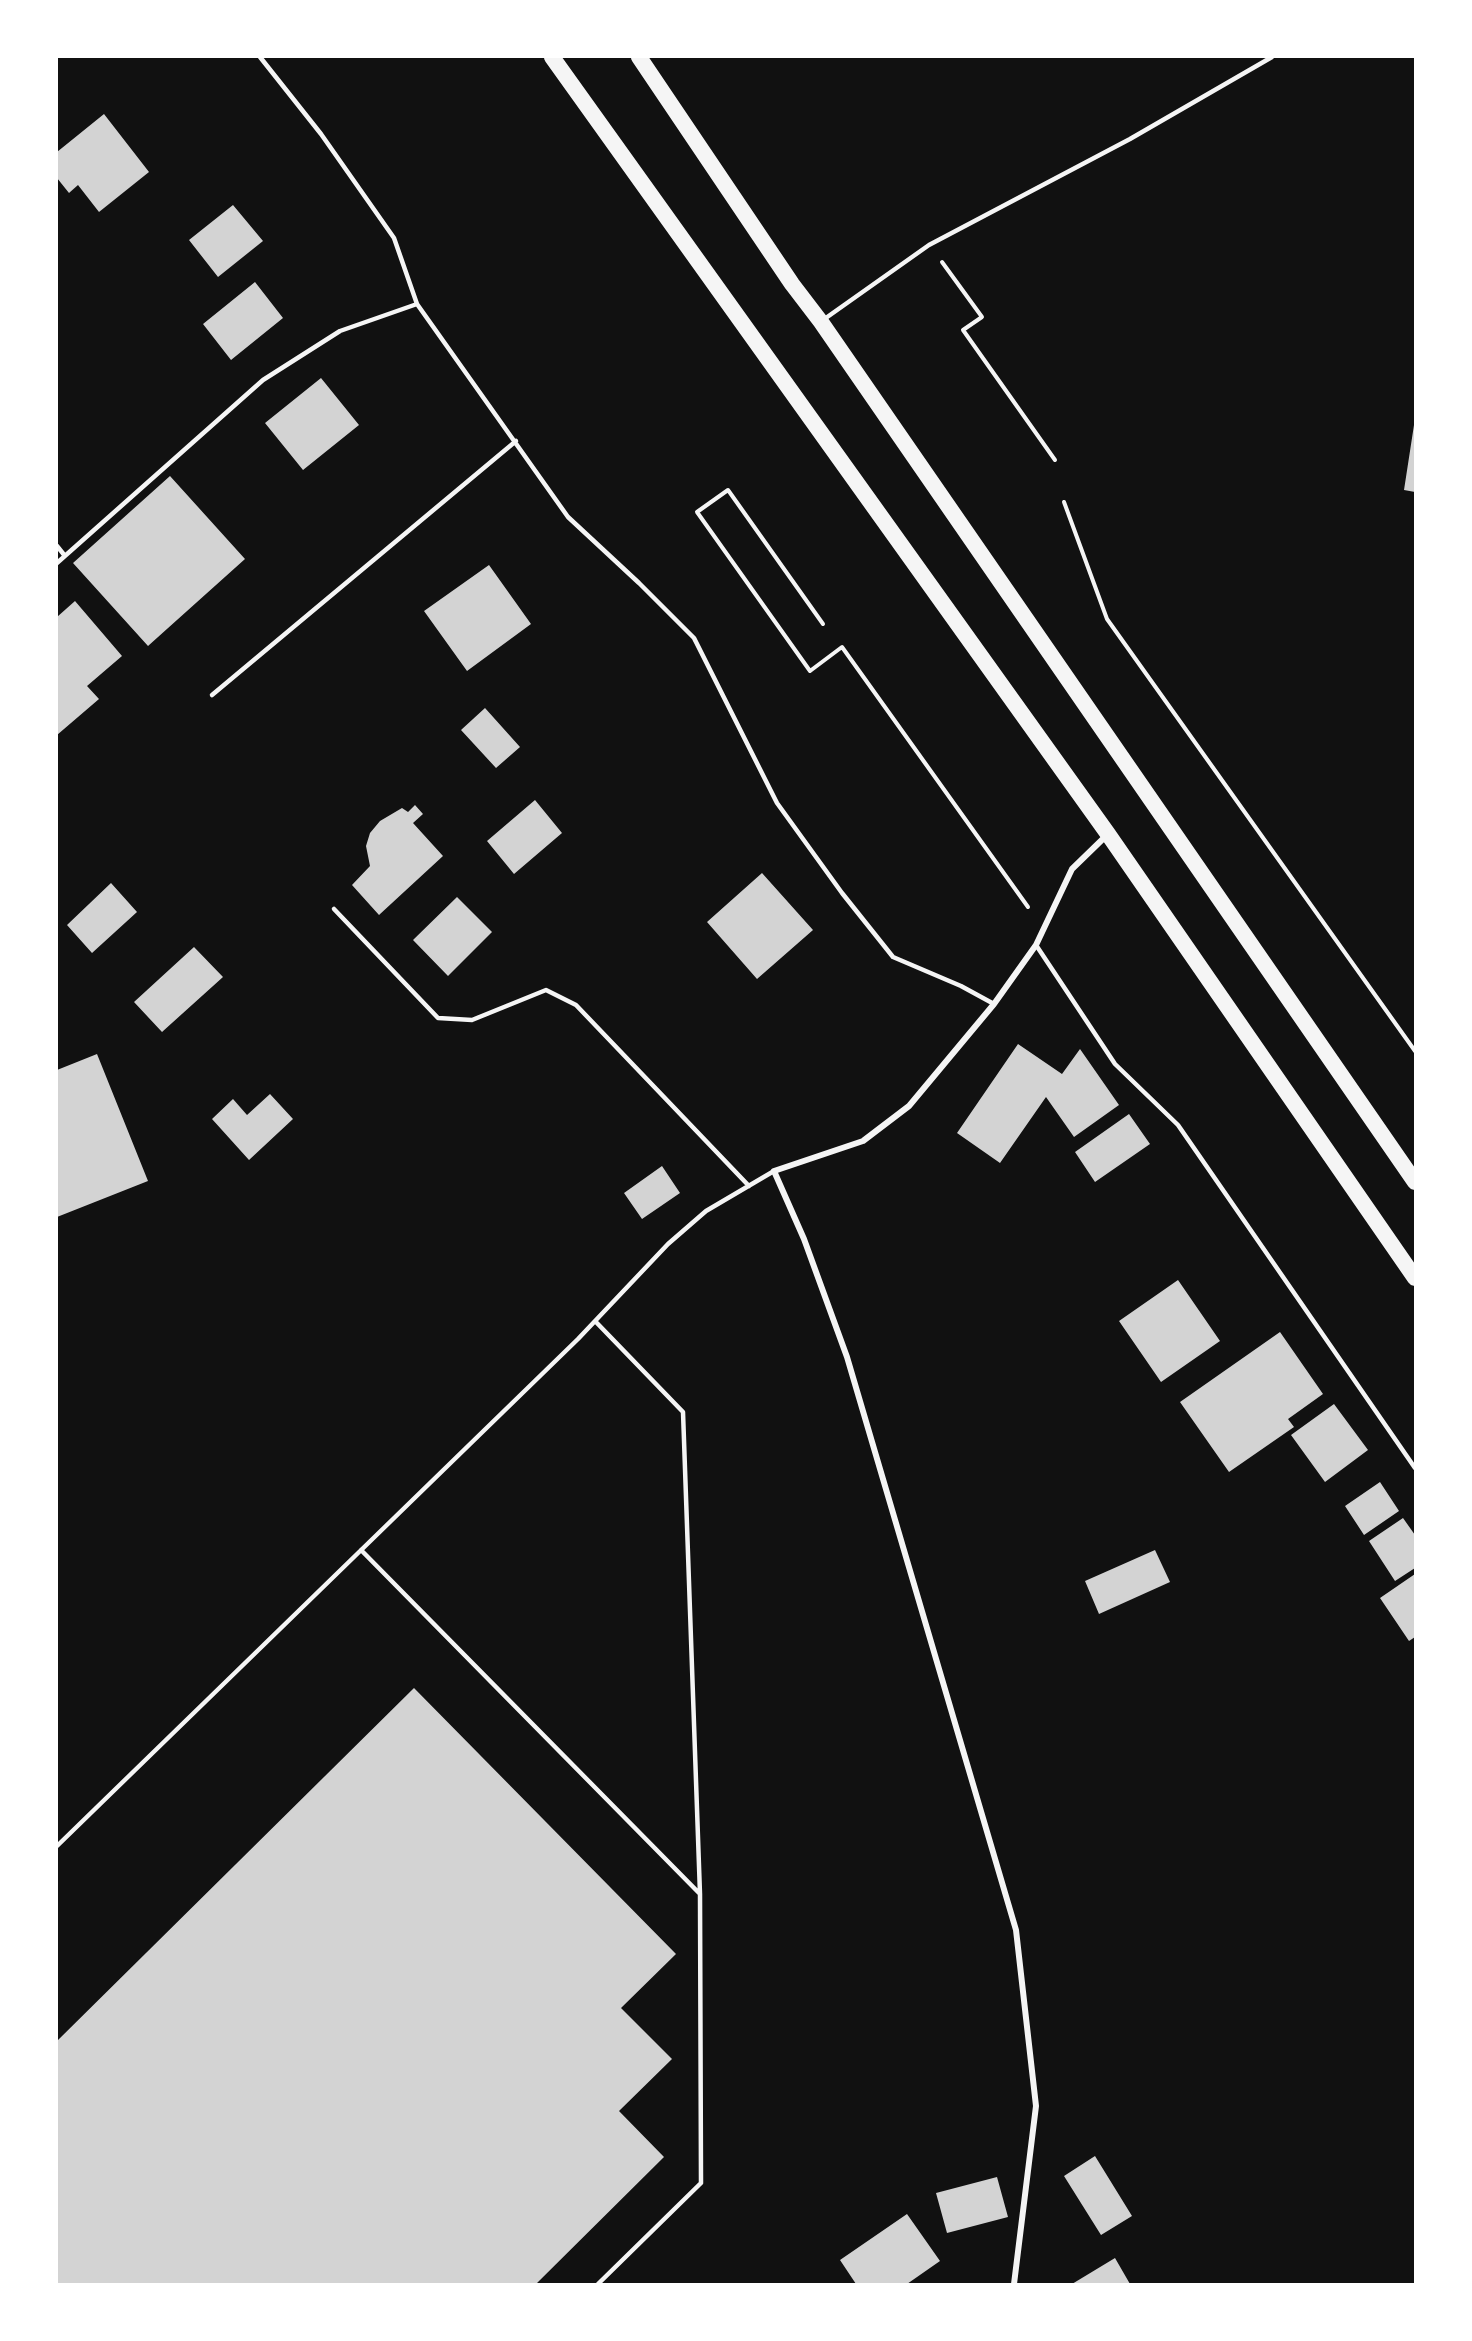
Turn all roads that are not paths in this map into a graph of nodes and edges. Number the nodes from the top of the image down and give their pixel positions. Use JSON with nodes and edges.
{"nodes":[{"id":1,"x":260,"y":57,"type":"edge"},
{"id":2,"x":552,"y":57,"type":"edge"},
{"id":3,"x":639,"y":57,"type":"edge"},
{"id":4,"x":1272,"y":57,"type":"edge"},
{"id":5,"x":417,"y":304,"type":"junction"},
{"id":6,"x":821,"y":322,"type":"junction"},
{"id":7,"x":516,"y":441,"type":"junction"},
{"id":8,"x":57,"y":546,"type":"edge"},
{"id":9,"x":65,"y":556,"type":"junction"},
{"id":10,"x":57,"y":563,"type":"edge"},
{"id":11,"x":212,"y":695,"type":"dead end"},
{"id":12,"x":1108,"y":834,"type":"junction"},
{"id":13,"x":334,"y":909,"type":"dead end"},
{"id":14,"x":1036,"y":945,"type":"junction"},
{"id":15,"x":994,"y":1004,"type":"junction"},
{"id":16,"x":774,"y":1171,"type":"junction"},
{"id":17,"x":1415,"y":1182,"type":"edge"},
{"id":18,"x":749,"y":1186,"type":"junction"},
{"id":19,"x":1415,"y":1278,"type":"edge"},
{"id":20,"x":595,"y":1321,"type":"junction"},
{"id":21,"x":1415,"y":1468,"type":"edge"},
{"id":22,"x":362,"y":1550,"type":"junction"},
{"id":23,"x":57,"y":1846,"type":"edge"},
{"id":24,"x":700,"y":1894,"type":"junction"},
{"id":25,"x":598,"y":2284,"type":"edge"},
{"id":26,"x":1014,"y":2284,"type":"edge"}],
"edges":[{"from":1,"to":5,"type":"lane"},
{"from":2,"to":12,"type":"highway"},
{"from":3,"to":6,"type":"highway"},
{"from":4,"to":6,"type":"lane"},
{"from":5,"to":7,"type":"lane"},
{"from":5,"to":9,"type":"lane"},
{"from":6,"to":17,"type":"highway"},
{"from":7,"to":11,"type":"lane"},
{"from":7,"to":15,"type":"lane"},
{"from":8,"to":9,"type":"lane"},
{"from":9,"to":10,"type":"lane"},
{"from":12,"to":14,"type":"street"},
{"from":12,"to":19,"type":"highway"},
{"from":13,"to":18,"type":"lane"},
{"from":14,"to":15,"type":"street"},
{"from":14,"to":21,"type":"lane"},
{"from":15,"to":16,"type":"street"},
{"from":16,"to":18,"type":"lane"},
{"from":16,"to":26,"type":"street"},
{"from":18,"to":20,"type":"lane"},
{"from":20,"to":22,"type":"lane"},
{"from":20,"to":24,"type":"lane"},
{"from":22,"to":23,"type":"lane"},
{"from":22,"to":24,"type":"lane"},
{"from":24,"to":25,"type":"lane"}]}
